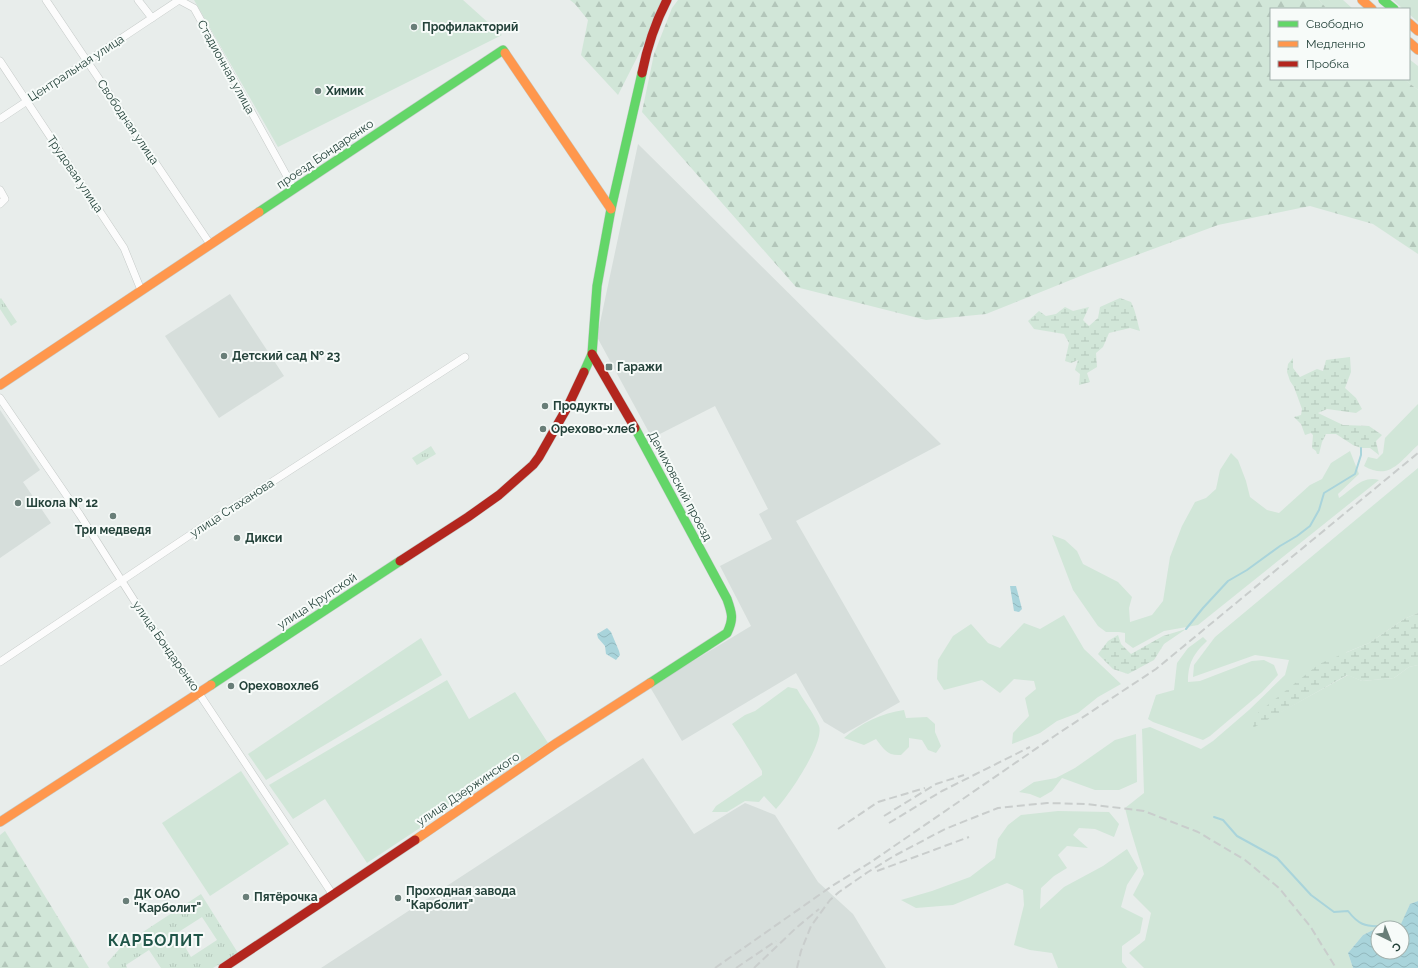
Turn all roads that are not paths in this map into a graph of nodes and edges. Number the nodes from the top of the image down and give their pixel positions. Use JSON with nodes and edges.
{"nodes":[{"id":1,"x":46,"y":0,"type":"edge"},
{"id":2,"x":138,"y":0,"type":"edge"},
{"id":3,"x":667,"y":0,"type":"edge"},
{"id":4,"x":1362,"y":0,"type":"edge"},
{"id":5,"x":1383,"y":0,"type":"edge"},
{"id":6,"x":1371,"y":8,"type":"edge"},
{"id":7,"x":1393,"y":8,"type":"edge"},
{"id":8,"x":152,"y":18,"type":"junction"},
{"id":9,"x":1410,"y":24,"type":"edge"},
{"id":10,"x":1418,"y":31,"type":"edge"},
{"id":11,"x":1410,"y":43,"type":"edge"},
{"id":12,"x":1418,"y":50,"type":"edge"},
{"id":13,"x":0,"y":61,"type":"edge"},
{"id":14,"x":87,"y":61,"type":"junction"},
{"id":15,"x":26,"y":101,"type":"junction"},
{"id":16,"x":0,"y":119,"type":"edge"},
{"id":17,"x":294,"y":189,"type":"junction"},
{"id":18,"x":0,"y":190,"type":"edge"},
{"id":19,"x":0,"y":204,"type":"edge"},
{"id":20,"x":611,"y":209,"type":"junction"},
{"id":21,"x":210,"y":244,"type":"junction"},
{"id":22,"x":141,"y":290,"type":"junction"},
{"id":23,"x":592,"y":354,"type":"junction"},
{"id":24,"x":464,"y":357,"type":"dead end"},
{"id":25,"x":0,"y":385,"type":"edge"},
{"id":26,"x":0,"y":398,"type":"edge"},
{"id":27,"x":122,"y":580,"type":"junction"},
{"id":28,"x":727,"y":633,"type":"joint"},
{"id":29,"x":0,"y":662,"type":"edge"},
{"id":30,"x":198,"y":692,"type":"junction"},
{"id":31,"x":1,"y":817,"type":"edge"},
{"id":32,"x":333,"y":895,"type":"junction"},
{"id":33,"x":223,"y":968,"type":"edge"}],
"edges":[{"from":1,"to":14,"type":"street","name":"Свободная улица"},
{"from":2,"to":8,"type":"street"},
{"from":3,"to":20,"type":"street"},
{"from":4,"to":6,"type":"street"},
{"from":5,"to":7,"type":"street"},
{"from":8,"to":14,"type":"street","name":"Центральная улица"},
{"from":8,"to":17,"type":"street","name":"Стадионная улица"},
{"from":9,"to":10,"type":"street"},
{"from":11,"to":12,"type":"street"},
{"from":13,"to":15,"type":"street","name":"Трудовая улица"},
{"from":14,"to":15,"type":"street","name":"Центральная улица"},
{"from":14,"to":21,"type":"street","name":"Свободная улица"},
{"from":15,"to":16,"type":"street","name":"Центральная улица"},
{"from":15,"to":22,"type":"street","name":"Трудовая улица"},
{"from":17,"to":20,"type":"street","name":"проезд Бондаренко"},
{"from":17,"to":21,"type":"street","name":"проезд Бондаренко"},
{"from":18,"to":19,"type":"street"},
{"from":20,"to":23,"type":"street"},
{"from":21,"to":22,"type":"street","name":"проезд Бондаренко"},
{"from":22,"to":25,"type":"street","name":"проезд Бондаренко"},
{"from":23,"to":28,"type":"street","name":"Демиховский проезд"},
{"from":23,"to":30,"type":"street","name":"улица Крупской"},
{"from":24,"to":27,"type":"street","name":"улица Стаханова"},
{"from":26,"to":27,"type":"street","name":"улица Бондаренко"},
{"from":27,"to":29,"type":"street","name":"улица Стаханова"},
{"from":27,"to":30,"type":"street","name":"улица Бондаренко"},
{"from":28,"to":32,"type":"street","name":"улица Дзержинского"},
{"from":30,"to":31,"type":"street","name":"улица Крупской"},
{"from":30,"to":32,"type":"street","name":"улица Бондаренко"},
{"from":32,"to":33,"type":"street","name":"улица Дзержинского"}]}
